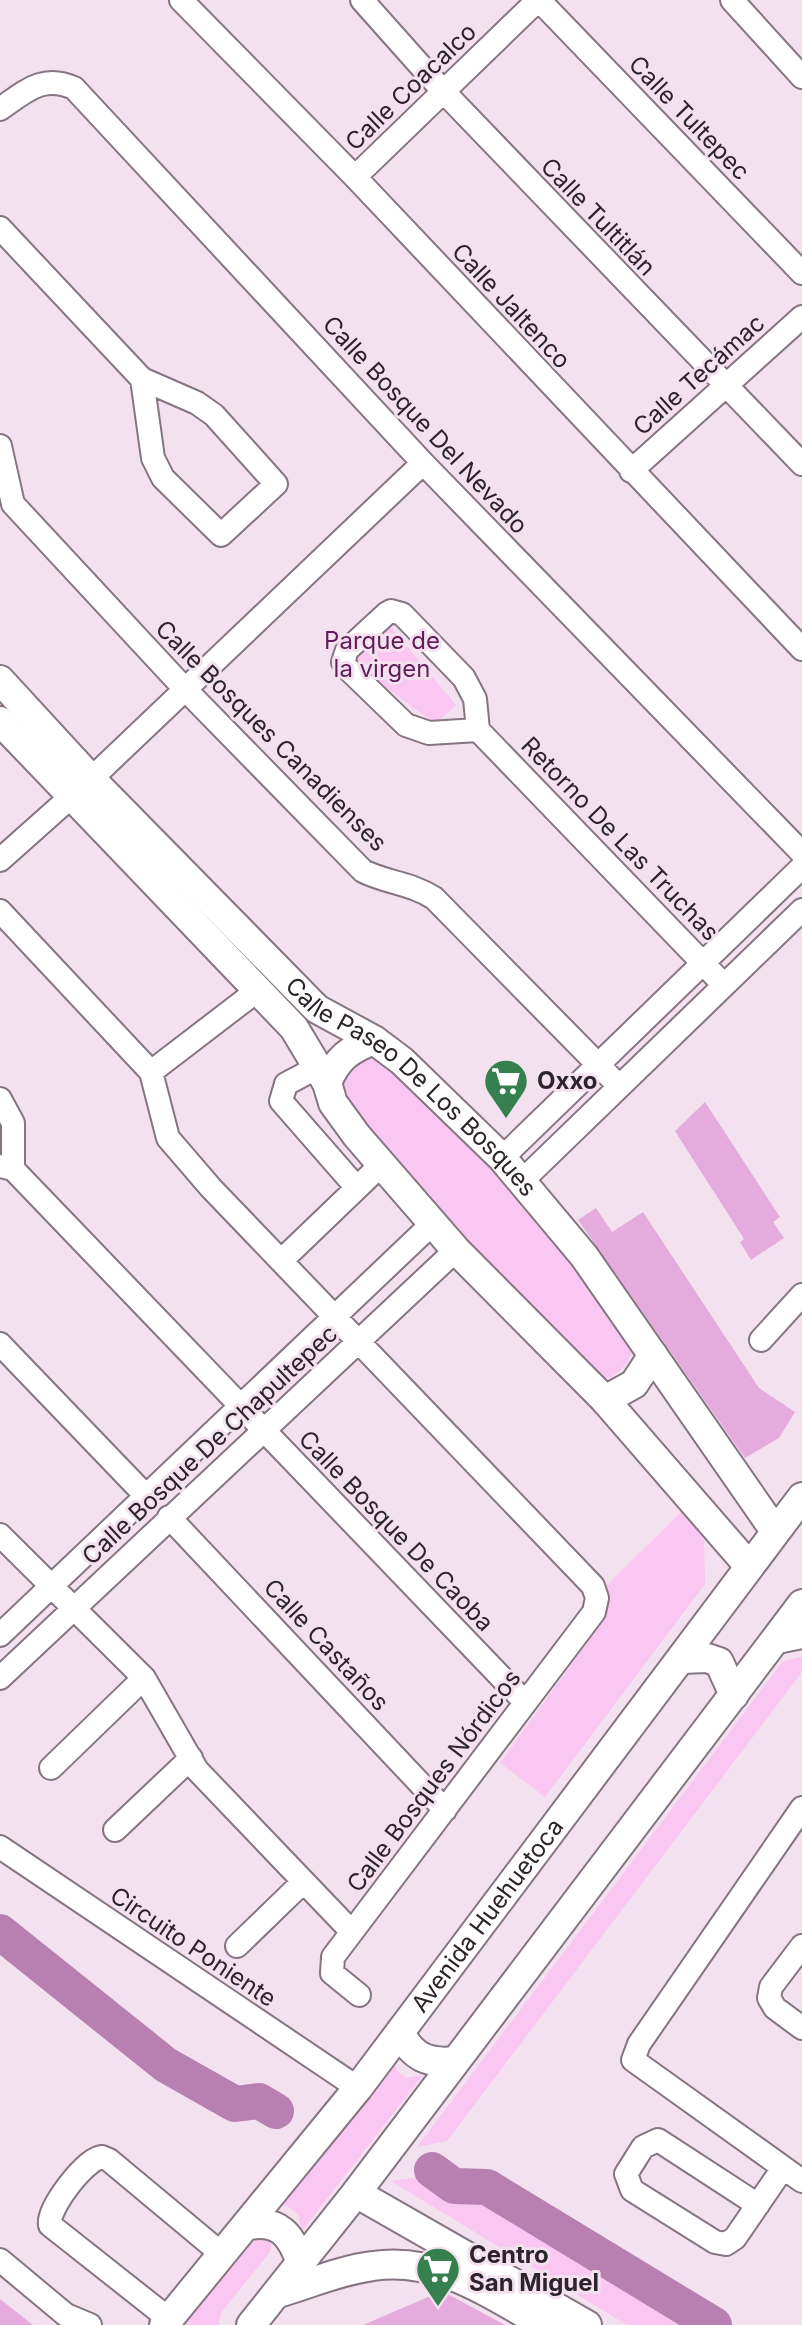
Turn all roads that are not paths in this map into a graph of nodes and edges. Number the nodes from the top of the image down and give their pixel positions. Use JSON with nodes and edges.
{"nodes":[{"id":1,"x":181,"y":0,"type":"edge"},
{"id":2,"x":362,"y":0,"type":"edge"},
{"id":3,"x":538,"y":0,"type":"edge"},
{"id":4,"x":732,"y":0,"type":"edge"},
{"id":5,"x":802,"y":77,"type":"edge"},
{"id":6,"x":443,"y":91,"type":"junction"},
{"id":7,"x":0,"y":109,"type":"edge"},
{"id":8,"x":355,"y":177,"type":"junction"},
{"id":9,"x":0,"y":229,"type":"edge"},
{"id":10,"x":802,"y":273,"type":"edge"},
{"id":11,"x":802,"y":317,"type":"edge"},
{"id":12,"x":142,"y":379,"type":"junction"},
{"id":13,"x":726,"y":388,"type":"junction"},
{"id":14,"x":0,"y":446,"type":"edge"},
{"id":15,"x":423,"y":463,"type":"junction"},
{"id":16,"x":802,"y":464,"type":"edge"},
{"id":17,"x":631,"y":471,"type":"junction"},
{"id":18,"x":802,"y":649,"type":"edge"},
{"id":19,"x":0,"y":680,"type":"edge"},
{"id":20,"x":183,"y":687,"type":"junction"},
{"id":21,"x":0,"y":721,"type":"edge"},
{"id":22,"x":478,"y":730,"type":"junction"},
{"id":23,"x":81,"y":788,"type":"junction"},
{"id":24,"x":802,"y":853,"type":"edge"},
{"id":25,"x":0,"y":860,"type":"edge"},
{"id":26,"x":802,"y":867,"type":"edge"},
{"id":27,"x":802,"y":910,"type":"edge"},
{"id":28,"x":0,"y":911,"type":"edge"},
{"id":29,"x":703,"y":964,"type":"junction"},
{"id":30,"x":724,"y":985,"type":"junction"},
{"id":31,"x":258,"y":990,"type":"junction"},
{"id":32,"x":374,"y":1040,"type":"junction"},
{"id":33,"x":599,"y":1064,"type":"junction"},
{"id":34,"x":151,"y":1072,"type":"junction"},
{"id":35,"x":322,"y":1075,"type":"junction"},
{"id":36,"x":619,"y":1086,"type":"junction"},
{"id":37,"x":0,"y":1099,"type":"edge"},
{"id":38,"x":502,"y":1158,"type":"junction"},
{"id":39,"x":383,"y":1163,"type":"junction"},
{"id":40,"x":6,"y":1168,"type":"edge"},
{"id":41,"x":522,"y":1181,"type":"junction"},
{"id":42,"x":357,"y":1188,"type":"junction"},
{"id":43,"x":433,"y":1223,"type":"junction"},
{"id":44,"x":456,"y":1250,"type":"junction"},
{"id":45,"x":282,"y":1260,"type":"junction"},
{"id":46,"x":802,"y":1295,"type":"edge"},
{"id":47,"x":335,"y":1316,"type":"junction"},
{"id":48,"x":761,"y":1340,"type":"dead end"},
{"id":49,"x":357,"y":1341,"type":"junction"},
{"id":50,"x":0,"y":1344,"type":"edge"},
{"id":51,"x":653,"y":1355,"type":"junction"},
{"id":52,"x":605,"y":1400,"type":"junction"},
{"id":53,"x":240,"y":1406,"type":"junction"},
{"id":54,"x":262,"y":1430,"type":"junction"},
{"id":55,"x":802,"y":1497,"type":"edge"},
{"id":56,"x":148,"y":1498,"type":"junction"},
{"id":57,"x":169,"y":1517,"type":"junction"},
{"id":58,"x":775,"y":1531,"type":"junction"},
{"id":59,"x":0,"y":1535,"type":"edge"},
{"id":60,"x":749,"y":1566,"type":"junction"},
{"id":61,"x":53,"y":1587,"type":"junction"},
{"id":62,"x":802,"y":1604,"type":"edge"},
{"id":63,"x":75,"y":1609,"type":"junction"},
{"id":64,"x":0,"y":1635,"type":"edge"},
{"id":65,"x":802,"y":1637,"type":"edge"},
{"id":66,"x":773,"y":1643,"type":"junction"},
{"id":67,"x":681,"y":1659,"type":"junction"},
{"id":68,"x":0,"y":1678,"type":"edge"},
{"id":69,"x":144,"y":1678,"type":"junction"},
{"id":70,"x":734,"y":1695,"type":"junction"},
{"id":71,"x":525,"y":1702,"type":"junction"},
{"id":72,"x":191,"y":1758,"type":"junction"},
{"id":73,"x":51,"y":1768,"type":"dead end"},
{"id":74,"x":802,"y":1808,"type":"edge"},
{"id":75,"x":445,"y":1810,"type":"junction"},
{"id":76,"x":115,"y":1830,"type":"dead end"},
{"id":77,"x":0,"y":1847,"type":"edge"},
{"id":78,"x":302,"y":1883,"type":"junction"},
{"id":79,"x":352,"y":1932,"type":"junction"},
{"id":80,"x":237,"y":1946,"type":"dead end"},
{"id":81,"x":802,"y":1946,"type":"edge"},
{"id":82,"x":359,"y":1995,"type":"dead end"},
{"id":83,"x":802,"y":2028,"type":"edge"},
{"id":84,"x":400,"y":2033,"type":"junction"},
{"id":85,"x":455,"y":2061,"type":"junction"},
{"id":86,"x":358,"y":2088,"type":"junction"},
{"id":87,"x":783,"y":2168,"type":"junction"},
{"id":88,"x":802,"y":2181,"type":"edge"},
{"id":89,"x":356,"y":2193,"type":"junction"},
{"id":90,"x":758,"y":2205,"type":"junction"},
{"id":91,"x":249,"y":2225,"type":"junction"},
{"id":92,"x":223,"y":2255,"type":"junction"},
{"id":93,"x":0,"y":2260,"type":"edge"},
{"id":94,"x":301,"y":2263,"type":"junction"},
{"id":95,"x":278,"y":2293,"type":"junction"},
{"id":96,"x":68,"y":2320,"type":"edge"},
{"id":97,"x":166,"y":2322,"type":"edge"},
{"id":98,"x":90,"y":2325,"type":"edge"},
{"id":99,"x":251,"y":2325,"type":"edge"},
{"id":100,"x":545,"y":2325,"type":"edge"},
{"id":101,"x":587,"y":2325,"type":"edge"}],
"edges":[{"from":1,"to":8,"type":"street","name":"Calle Jaltenco"},
{"from":2,"to":6,"type":"street","name":"Calle Tultitlán"},
{"from":3,"to":6,"type":"street","name":"Calle Coacalco"},
{"from":3,"to":10,"type":"street","name":"Calle Tultepec"},
{"from":4,"to":5,"type":"street"},
{"from":6,"to":8,"type":"street","name":"Calle Coacalco"},
{"from":6,"to":13,"type":"street","name":"Calle Tultitlán"},
{"from":7,"to":15,"type":"street","name":"Calle Bosque Del Nevado"},
{"from":8,"to":17,"type":"street","name":"Calle Jaltenco"},
{"from":9,"to":12,"type":"street"},
{"from":11,"to":13,"type":"street","name":"Calle Tecámac"},
{"from":12,"to":12,"type":"street"},
{"from":13,"to":16,"type":"street","name":"Calle Tultitlán"},
{"from":13,"to":17,"type":"street","name":"Calle Tecámac"},
{"from":14,"to":20,"type":"street","name":"Calle Bosques Canadienses"},
{"from":15,"to":20,"type":"street"},
{"from":15,"to":24,"type":"street","name":"Calle Bosque Del Nevado"},
{"from":17,"to":18,"type":"street","name":"Calle Jaltenco"},
{"from":19,"to":23,"type":"main road","name":"Calle Paseo De Los Bosques"},
{"from":20,"to":23,"type":"street"},
{"from":20,"to":33,"type":"street","name":"Calle Bosques Canadienses"},
{"from":21,"to":23,"type":"main road","name":"Calle Paseo De Los Bosques"},
{"from":22,"to":22,"type":"street"},
{"from":22,"to":29,"type":"street","name":"Retorno De Las Truchas"},
{"from":23,"to":25,"type":"street"},
{"from":23,"to":31,"type":"main road","name":"Calle Paseo De Los Bosques"},
{"from":23,"to":32,"type":"main road","name":"Calle Paseo De Los Bosques"},
{"from":26,"to":29,"type":"street"},
{"from":27,"to":30,"type":"street"},
{"from":28,"to":34,"type":"street"},
{"from":29,"to":30,"type":"street","name":"Retorno De Las Truchas"},
{"from":29,"to":33,"type":"street"},
{"from":30,"to":36,"type":"street"},
{"from":31,"to":34,"type":"street"},
{"from":31,"to":35,"type":"main road","name":"Calle Paseo De Los Bosques"},
{"from":32,"to":35,"type":"main road"},
{"from":32,"to":38,"type":"main road","name":"Calle Paseo De Los Bosques"},
{"from":33,"to":36,"type":"street","name":"Calle Bosques Canadienses"},
{"from":33,"to":38,"type":"street"},
{"from":34,"to":45,"type":"street","name":"Calle Bosques Nórdicos"},
{"from":35,"to":39,"type":"main road","name":"Calle Paseo De Los Bosques"},
{"from":35,"to":42,"type":"street"},
{"from":36,"to":41,"type":"street"},
{"from":37,"to":40,"type":"street"},
{"from":38,"to":41,"type":"main road","name":"Calle Paseo De Los Bosques"},
{"from":39,"to":42,"type":"street"},
{"from":39,"to":43,"type":"main road","name":"Calle Paseo De Los Bosques"},
{"from":40,"to":53,"type":"street","name":"Calle Bosque De Caoba"},
{"from":41,"to":51,"type":"main road","name":"Calle Paseo De Los Bosques"},
{"from":42,"to":45,"type":"street"},
{"from":43,"to":44,"type":"main road","name":"Calle Paseo De Los Bosques"},
{"from":43,"to":47,"type":"street","name":"Calle Bosque De Chapultepec"},
{"from":44,"to":49,"type":"street","name":"Calle Bosque De Chapultepec"},
{"from":44,"to":52,"type":"main road","name":"Calle Paseo De Los Bosques"},
{"from":45,"to":47,"type":"street","name":"Calle Bosques Nórdicos"},
{"from":46,"to":48,"type":"street"},
{"from":47,"to":49,"type":"street","name":"Calle Bosques Nórdicos"},
{"from":47,"to":53,"type":"street","name":"Calle Bosque De Chapultepec"},
{"from":49,"to":54,"type":"street","name":"Calle Bosque De Chapultepec"},
{"from":49,"to":71,"type":"street","name":"Calle Bosques Nórdicos"},
{"from":50,"to":56,"type":"street"},
{"from":51,"to":52,"type":"main road"},
{"from":51,"to":58,"type":"main road","name":"Calle Paseo De Los Bosques"},
{"from":52,"to":60,"type":"main road","name":"Calle Paseo De Los Bosques"},
{"from":53,"to":54,"type":"street","name":"Calle Bosque De Caoba"},
{"from":53,"to":56,"type":"street","name":"Calle Bosque De Chapultepec"},
{"from":54,"to":57,"type":"street","name":"Calle Bosque De Chapultepec"},
{"from":54,"to":71,"type":"street","name":"Calle Bosque De Caoba"},
{"from":55,"to":58,"type":"main road","name":"Avenida Huehuetoca"},
{"from":56,"to":61,"type":"street","name":"Calle Bosque De Chapultepec"},
{"from":57,"to":63,"type":"street","name":"Calle Bosque De Chapultepec"},
{"from":57,"to":75,"type":"street","name":"Calle Castaños"},
{"from":58,"to":60,"type":"main road","name":"Avenida Huehuetoca"},
{"from":59,"to":61,"type":"street","name":"Calle Bosques Nórdicos"},
{"from":60,"to":67,"type":"main road","name":"Avenida Huehuetoca"},
{"from":61,"to":63,"type":"street","name":"Calle Bosques Nórdicos"},
{"from":61,"to":64,"type":"street","name":"Calle Bosque De Chapultepec"},
{"from":62,"to":66,"type":"main road"},
{"from":63,"to":68,"type":"street","name":"Calle Bosque De Chapultepec"},
{"from":63,"to":69,"type":"street","name":"Calle Bosques Nórdicos"},
{"from":65,"to":66,"type":"street"},
{"from":66,"to":70,"type":"main road"},
{"from":67,"to":70,"type":"main road"},
{"from":67,"to":84,"type":"main road","name":"Avenida Huehuetoca"},
{"from":69,"to":72,"type":"street","name":"Calle Bosques Nórdicos"},
{"from":69,"to":73,"type":"street"},
{"from":70,"to":85,"type":"main road"},
{"from":71,"to":75,"type":"street","name":"Calle Bosques Nórdicos"},
{"from":72,"to":76,"type":"street"},
{"from":72,"to":78,"type":"street","name":"Calle Bosques Nórdicos"},
{"from":74,"to":87,"type":"street"},
{"from":75,"to":79,"type":"street","name":"Calle Bosques Nórdicos"},
{"from":77,"to":86,"type":"street","name":"Circuito Poniente"},
{"from":78,"to":79,"type":"street","name":"Calle Bosques Nórdicos"},
{"from":78,"to":80,"type":"street"},
{"from":79,"to":82,"type":"street"},
{"from":81,"to":83,"type":"street"},
{"from":84,"to":85,"type":"main road"},
{"from":84,"to":86,"type":"main road","name":"Avenida Huehuetoca"},
{"from":85,"to":89,"type":"main road"},
{"from":86,"to":91,"type":"main road","name":"Avenida Huehuetoca"},
{"from":87,"to":88,"type":"street"},
{"from":87,"to":90,"type":"street"},
{"from":89,"to":94,"type":"main road"},
{"from":89,"to":101,"type":"main road"},
{"from":90,"to":90,"type":"street"},
{"from":91,"to":92,"type":"main road","name":"Avenida Huehuetoca"},
{"from":91,"to":94,"type":"main road"},
{"from":92,"to":97,"type":"main road","name":"Avenida Huehuetoca"},
{"from":92,"to":97,"type":"street"},
{"from":93,"to":96,"type":"street"},
{"from":94,"to":95,"type":"main road"},
{"from":95,"to":99,"type":"main road"},
{"from":95,"to":100,"type":"main road"},
{"from":96,"to":98,"type":"street"}]}
